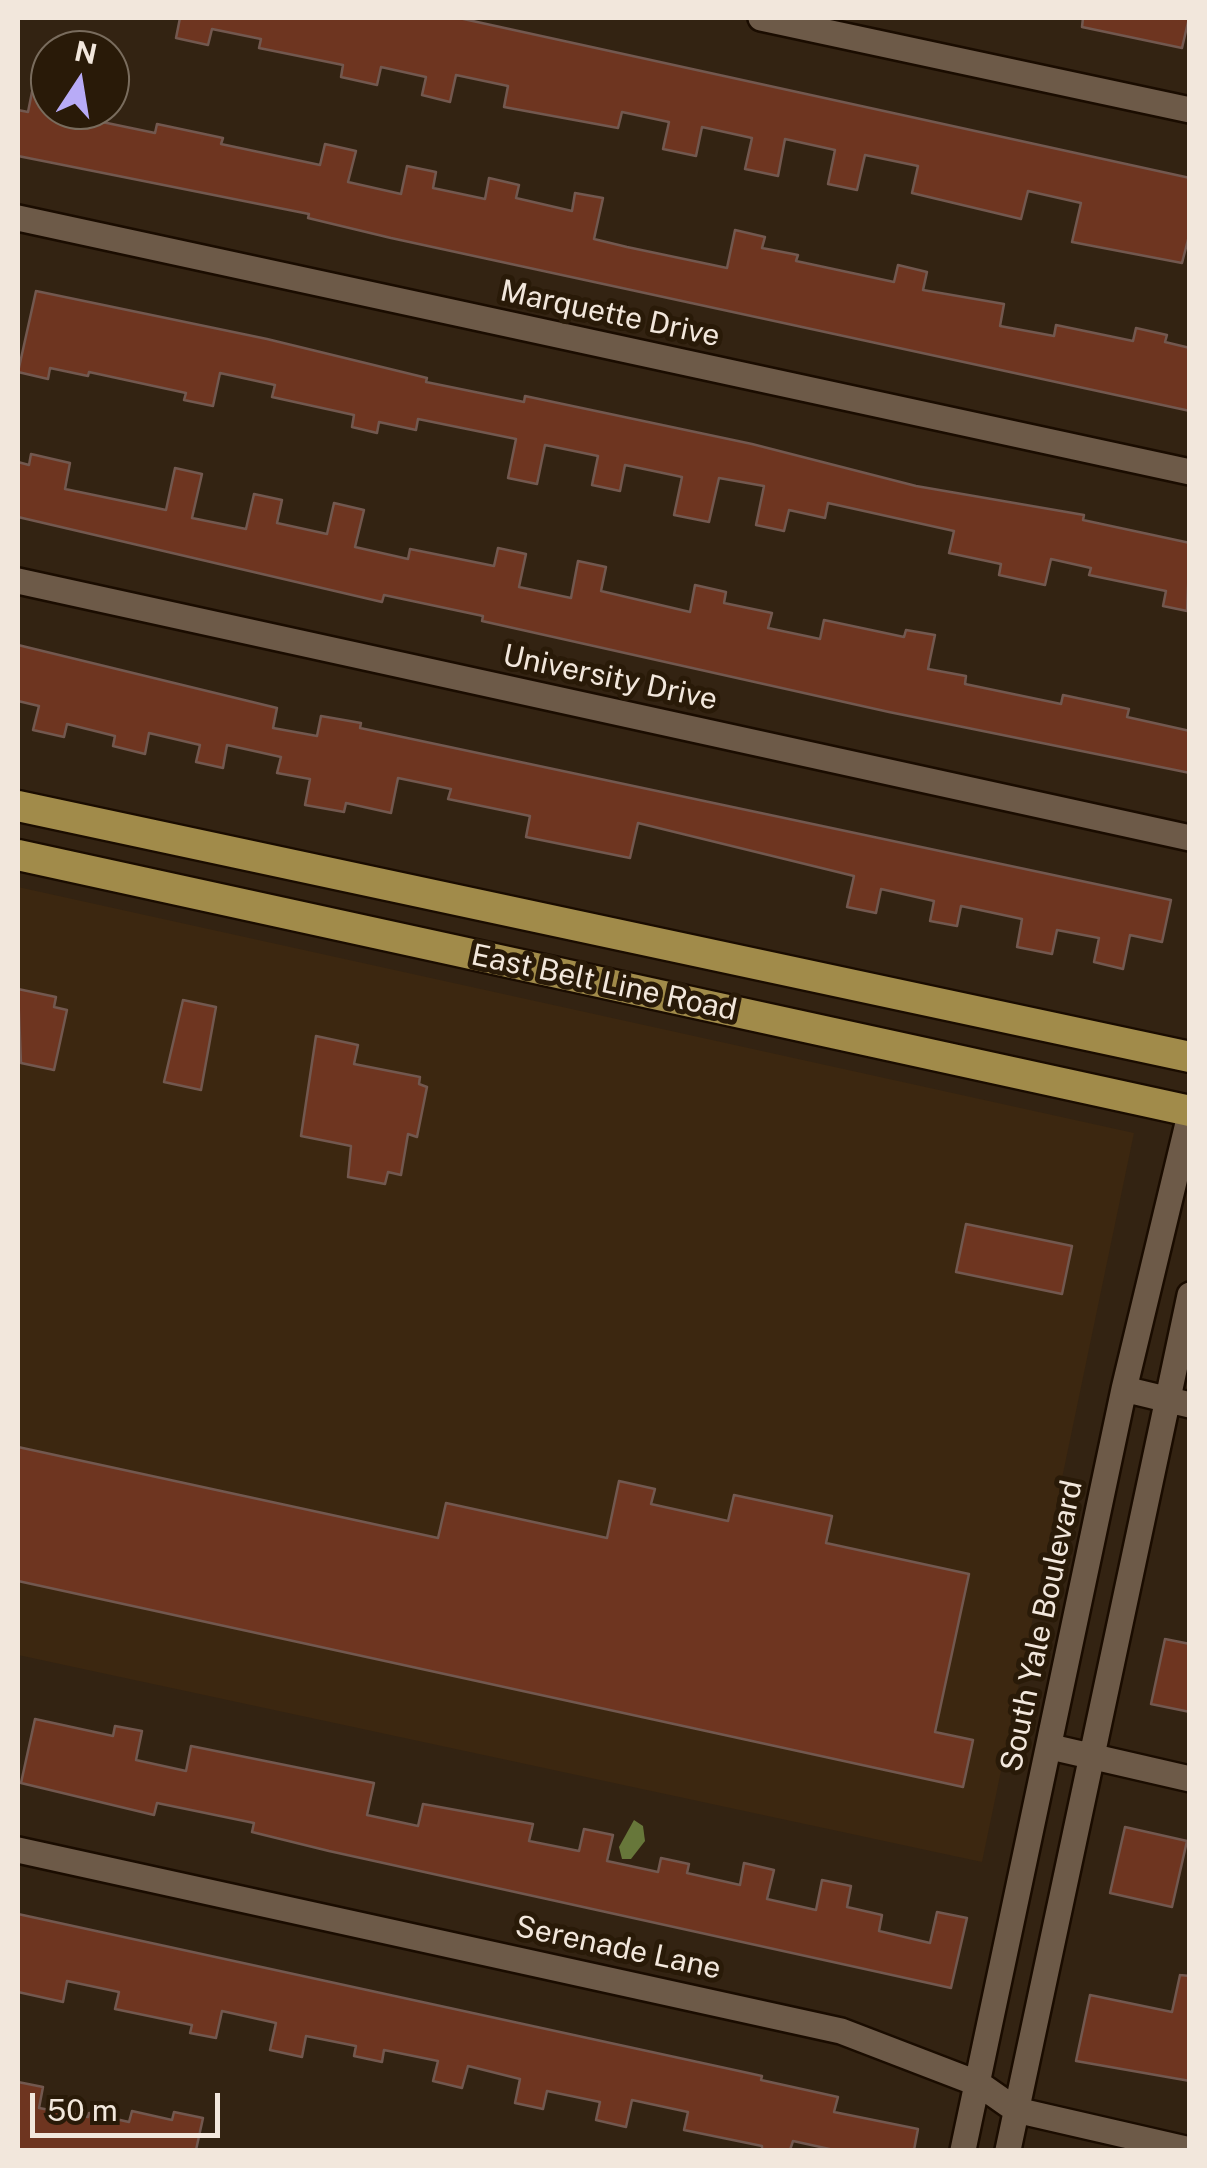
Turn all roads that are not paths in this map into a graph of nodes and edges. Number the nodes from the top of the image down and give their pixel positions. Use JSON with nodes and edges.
{"nodes":[{"id":1,"x":761,"y":18,"type":"edge"},
{"id":2,"x":1190,"y":110,"type":"edge"},
{"id":3,"x":18,"y":218,"type":"edge"},
{"id":4,"x":1190,"y":472,"type":"edge"},
{"id":5,"x":18,"y":582,"type":"edge"},
{"id":6,"x":18,"y":806,"type":"edge"},
{"id":7,"x":1190,"y":838,"type":"edge"},
{"id":8,"x":18,"y":855,"type":"edge"},
{"id":9,"x":566,"y":924,"type":"junction"},
{"id":10,"x":556,"y":972,"type":"junction"},
{"id":11,"x":1190,"y":1058,"type":"edge"},
{"id":12,"x":1190,"y":1113,"type":"edge"},
{"id":13,"x":1190,"y":1295,"type":"edge"},
{"id":14,"x":1124,"y":1390,"type":"junction"},
{"id":15,"x":1177,"y":1402,"type":"edge"},
{"id":16,"x":1050,"y":1747,"type":"junction"},
{"id":17,"x":1092,"y":1756,"type":"junction"},
{"id":18,"x":1190,"y":1779,"type":"edge"},
{"id":19,"x":18,"y":1850,"type":"edge"},
{"id":20,"x":979,"y":2084,"type":"junction"},
{"id":21,"x":1016,"y":2110,"type":"junction"},
{"id":22,"x":963,"y":2150,"type":"edge"},
{"id":23,"x":1008,"y":2150,"type":"edge"},
{"id":24,"x":1190,"y":2150,"type":"edge"}],
"edges":[{"from":1,"to":2,"type":"street"},
{"from":3,"to":4,"type":"street","name":"Marquette Drive"},
{"from":5,"to":7,"type":"street","name":"University Drive"},
{"from":6,"to":9,"type":"main road","name":"East Belt Line Road"},
{"from":8,"to":10,"type":"main road","name":"East Belt Line Road"},
{"from":9,"to":10,"type":"main road"},
{"from":9,"to":11,"type":"main road","name":"East Belt Line Road"},
{"from":10,"to":12,"type":"main road","name":"East Belt Line Road"},
{"from":12,"to":14,"type":"street","name":"South Yale Boulevard"},
{"from":13,"to":15,"type":"street"},
{"from":14,"to":15,"type":"street"},
{"from":14,"to":16,"type":"street","name":"South Yale Boulevard"},
{"from":15,"to":17,"type":"street"},
{"from":16,"to":17,"type":"street"},
{"from":16,"to":20,"type":"street","name":"South Yale Boulevard"},
{"from":17,"to":18,"type":"street"},
{"from":17,"to":21,"type":"street"},
{"from":19,"to":20,"type":"street","name":"Serenade Lane"},
{"from":20,"to":21,"type":"street","name":"Serenade Lane"},
{"from":20,"to":22,"type":"street","name":"South Yale Boulevard"},
{"from":21,"to":23,"type":"street"},
{"from":21,"to":24,"type":"street","name":"Serenade Lane"}]}
